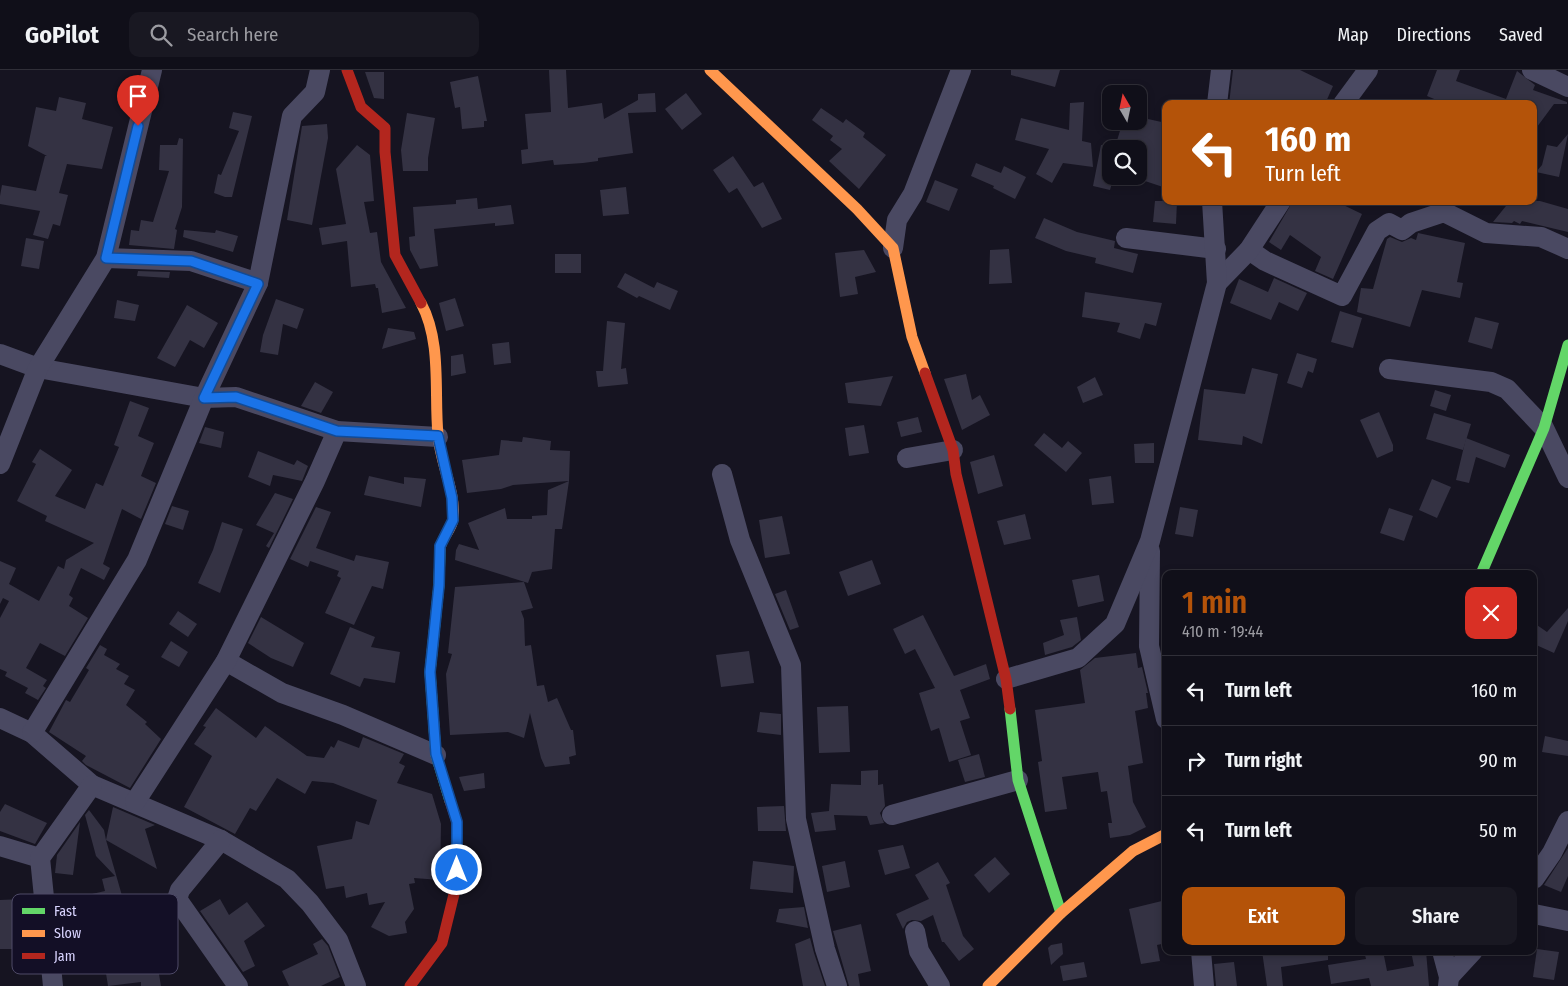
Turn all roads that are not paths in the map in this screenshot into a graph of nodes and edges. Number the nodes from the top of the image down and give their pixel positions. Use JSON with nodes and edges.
{"nodes":[{"id":1,"x":152,"y":70,"type":"edge"},
{"id":2,"x":320,"y":70,"type":"edge"},
{"id":3,"x":346,"y":70,"type":"edge"},
{"id":4,"x":710,"y":70,"type":"edge"},
{"id":5,"x":961,"y":70,"type":"edge"},
{"id":6,"x":1221,"y":70,"type":"edge"},
{"id":7,"x":1368,"y":70,"type":"edge"},
{"id":8,"x":1532,"y":70,"type":"edge"},
{"id":9,"x":1568,"y":87,"type":"edge"},
{"id":10,"x":1217,"y":100,"type":"edge"},
{"id":11,"x":1346,"y":100,"type":"edge"},
{"id":12,"x":1212,"y":205,"type":"edge"},
{"id":13,"x":1278,"y":205,"type":"edge"},
{"id":14,"x":1126,"y":238,"type":"dead end"},
{"id":15,"x":894,"y":248,"type":"junction"},
{"id":16,"x":1216,"y":249,"type":"junction"},
{"id":17,"x":1568,"y":249,"type":"edge"},
{"id":18,"x":1249,"y":250,"type":"junction"},
{"id":19,"x":106,"y":258,"type":"junction"},
{"id":20,"x":258,"y":284,"type":"junction"},
{"id":21,"x":1217,"y":284,"type":"junction"},
{"id":22,"x":1568,"y":345,"type":"edge"},
{"id":23,"x":0,"y":354,"type":"edge"},
{"id":24,"x":38,"y":368,"type":"junction"},
{"id":25,"x":1389,"y":369,"type":"dead end"},
{"id":26,"x":204,"y":398,"type":"junction"},
{"id":27,"x":1544,"y":428,"type":"junction"},
{"id":28,"x":337,"y":431,"type":"junction"},
{"id":29,"x":438,"y":436,"type":"junction"},
{"id":30,"x":953,"y":450,"type":"junction"},
{"id":31,"x":907,"y":458,"type":"dead end"},
{"id":32,"x":0,"y":464,"type":"edge"},
{"id":33,"x":722,"y":474,"type":"dead end"},
{"id":34,"x":1568,"y":478,"type":"edge"},
{"id":35,"x":1150,"y":541,"type":"junction"},
{"id":36,"x":1483,"y":570,"type":"edge"},
{"id":37,"x":226,"y":661,"type":"junction"},
{"id":38,"x":1006,"y":680,"type":"junction"},
{"id":39,"x":1162,"y":701,"type":"edge"},
{"id":40,"x":0,"y":718,"type":"edge"},
{"id":41,"x":32,"y":733,"type":"junction"},
{"id":42,"x":436,"y":754,"type":"junction"},
{"id":43,"x":1018,"y":780,"type":"junction"},
{"id":44,"x":92,"y":786,"type":"junction"},
{"id":45,"x":135,"y":802,"type":"junction"},
{"id":46,"x":892,"y":815,"type":"dead end"},
{"id":47,"x":1568,"y":821,"type":"edge"},
{"id":48,"x":1162,"y":836,"type":"edge"},
{"id":49,"x":221,"y":840,"type":"junction"},
{"id":50,"x":0,"y":846,"type":"edge"},
{"id":51,"x":40,"y":858,"type":"junction"},
{"id":52,"x":1537,"y":875,"type":"edge"},
{"id":53,"x":43,"y":894,"type":"edge"},
{"id":54,"x":178,"y":896,"type":"edge"},
{"id":55,"x":178,"y":900,"type":"edge"},
{"id":56,"x":1062,"y":913,"type":"junction"},
{"id":57,"x":1537,"y":915,"type":"edge"},
{"id":58,"x":1568,"y":921,"type":"edge"},
{"id":59,"x":915,"y":931,"type":"dead end"},
{"id":60,"x":1200,"y":955,"type":"edge"},
{"id":61,"x":1443,"y":955,"type":"edge"},
{"id":62,"x":1470,"y":955,"type":"edge"},
{"id":63,"x":1449,"y":981,"type":"edge"},
{"id":64,"x":238,"y":986,"type":"edge"},
{"id":65,"x":356,"y":986,"type":"edge"},
{"id":66,"x":410,"y":986,"type":"edge"},
{"id":67,"x":837,"y":986,"type":"edge"},
{"id":68,"x":940,"y":986,"type":"edge"},
{"id":69,"x":988,"y":986,"type":"edge"},
{"id":70,"x":1204,"y":986,"type":"edge"}],
"edges":[{"from":1,"to":19,"type":"street"},
{"from":2,"to":20,"type":"street"},
{"from":3,"to":29,"type":"street"},
{"from":4,"to":15,"type":"street"},
{"from":5,"to":15,"type":"street"},
{"from":6,"to":10,"type":"street"},
{"from":7,"to":11,"type":"street"},
{"from":8,"to":9,"type":"street"},
{"from":12,"to":16,"type":"street"},
{"from":13,"to":18,"type":"street"},
{"from":14,"to":16,"type":"street"},
{"from":15,"to":30,"type":"street"},
{"from":16,"to":21,"type":"street"},
{"from":17,"to":18,"type":"street"},
{"from":18,"to":21,"type":"street"},
{"from":19,"to":20,"type":"street"},
{"from":19,"to":24,"type":"street"},
{"from":20,"to":26,"type":"street"},
{"from":21,"to":35,"type":"street"},
{"from":22,"to":27,"type":"street"},
{"from":23,"to":24,"type":"street"},
{"from":24,"to":26,"type":"street"},
{"from":24,"to":32,"type":"street"},
{"from":25,"to":27,"type":"street"},
{"from":26,"to":28,"type":"street"},
{"from":26,"to":41,"type":"street"},
{"from":27,"to":34,"type":"street"},
{"from":27,"to":36,"type":"street"},
{"from":28,"to":29,"type":"street"},
{"from":28,"to":37,"type":"street"},
{"from":29,"to":42,"type":"street"},
{"from":30,"to":31,"type":"street"},
{"from":30,"to":38,"type":"street"},
{"from":33,"to":67,"type":"street"},
{"from":35,"to":38,"type":"street"},
{"from":35,"to":39,"type":"street"},
{"from":37,"to":42,"type":"street"},
{"from":37,"to":45,"type":"street"},
{"from":38,"to":43,"type":"street"},
{"from":40,"to":41,"type":"street"},
{"from":41,"to":44,"type":"street"},
{"from":42,"to":66,"type":"street"},
{"from":43,"to":46,"type":"street"},
{"from":43,"to":56,"type":"street"},
{"from":44,"to":45,"type":"street"},
{"from":44,"to":51,"type":"street"},
{"from":45,"to":49,"type":"street"},
{"from":47,"to":52,"type":"street"},
{"from":48,"to":56,"type":"street"},
{"from":49,"to":54,"type":"street"},
{"from":49,"to":65,"type":"street"},
{"from":50,"to":51,"type":"street"},
{"from":51,"to":53,"type":"street"},
{"from":55,"to":64,"type":"street"},
{"from":56,"to":69,"type":"street"},
{"from":57,"to":58,"type":"street"},
{"from":59,"to":68,"type":"street"},
{"from":60,"to":70,"type":"street"},
{"from":61,"to":63,"type":"street"},
{"from":62,"to":63,"type":"street"}]}
